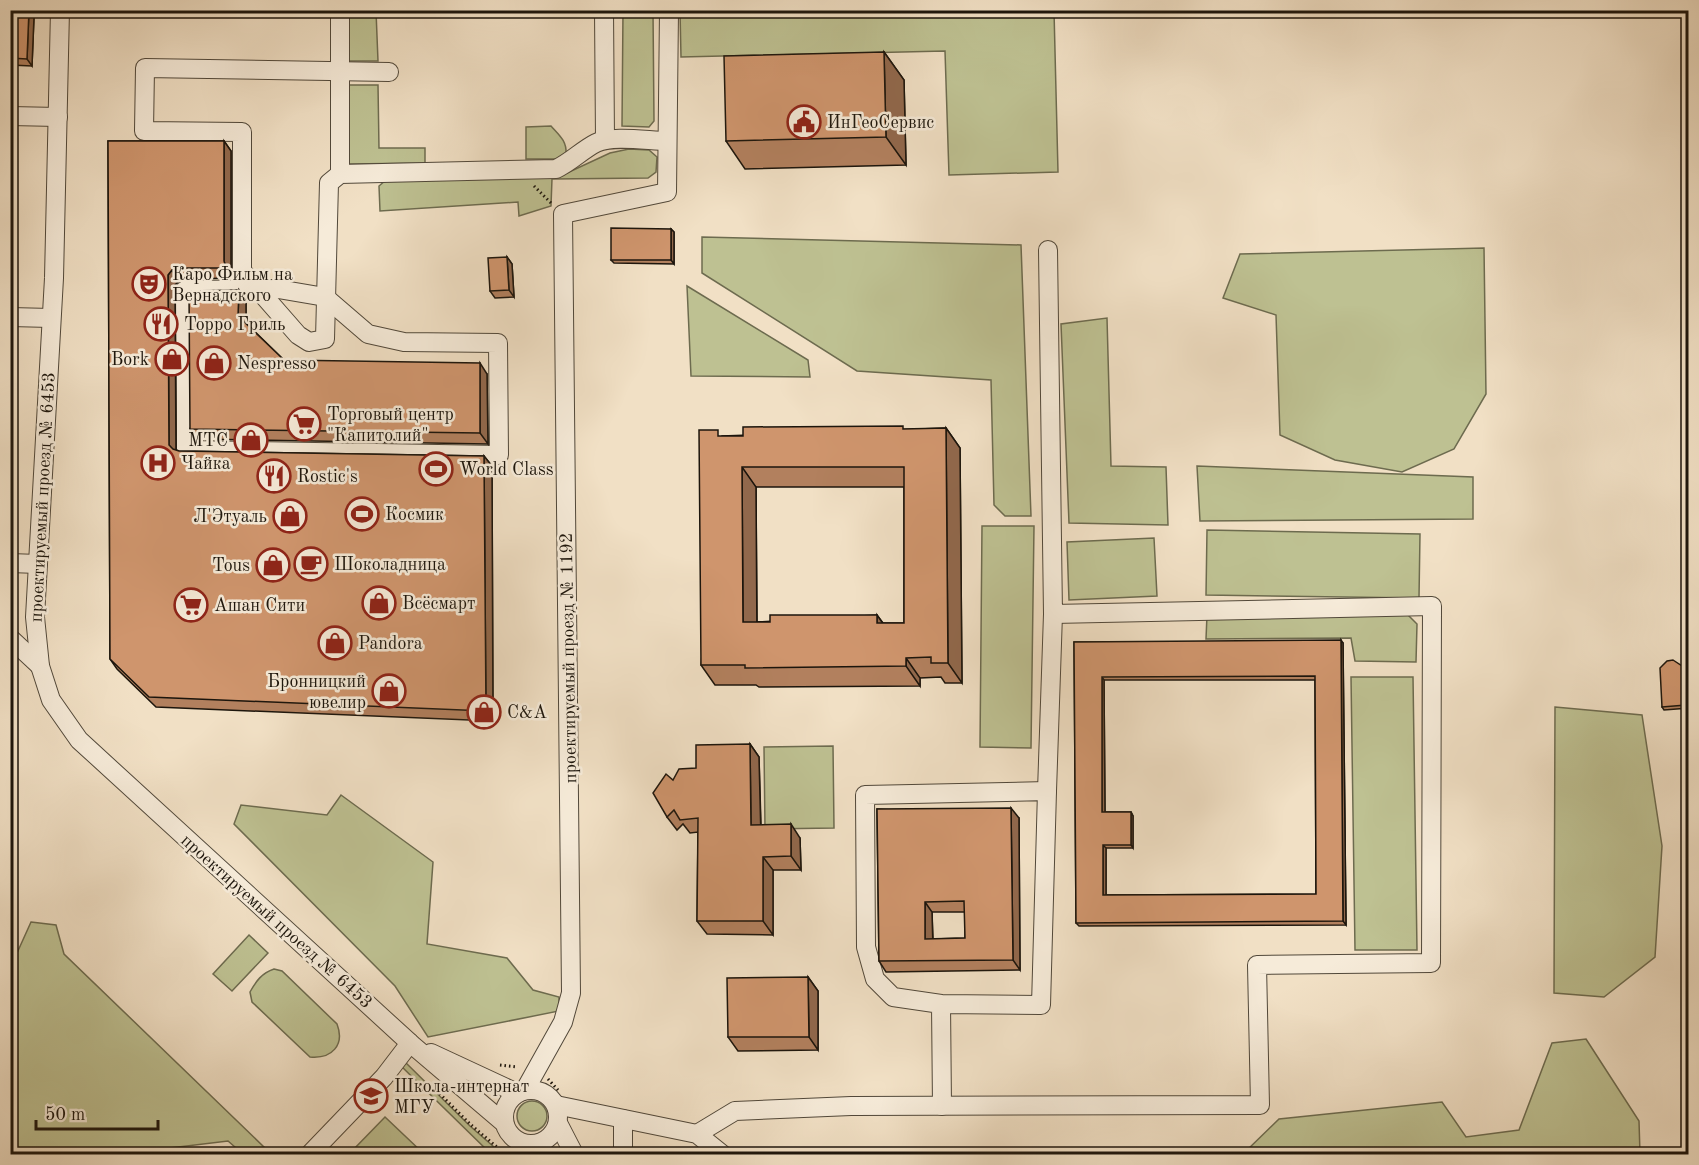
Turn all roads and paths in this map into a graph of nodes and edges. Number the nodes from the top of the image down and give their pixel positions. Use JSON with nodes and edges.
{"nodes":[{"id":1,"x":60,"y":10,"type":"edge"},
{"id":2,"x":340,"y":10,"type":"edge"},
{"id":3,"x":604,"y":10,"type":"edge"},
{"id":4,"x":669,"y":10,"type":"edge"},
{"id":5,"x":341,"y":71,"type":"junction"},
{"id":6,"x":389,"y":72,"type":"dead end"},
{"id":7,"x":10,"y":116,"type":"edge"},
{"id":8,"x":58,"y":117,"type":"junction"},
{"id":9,"x":605,"y":140,"type":"junction"},
{"id":10,"x":668,"y":141,"type":"junction"},
{"id":11,"x":517,"y":169,"type":"junction"},
{"id":12,"x":340,"y":174,"type":"junction"},
{"id":13,"x":562,"y":214,"type":"junction"},
{"id":14,"x":1048,"y":250,"type":"dead end"},
{"id":15,"x":325,"y":297,"type":"junction"},
{"id":16,"x":10,"y":317,"type":"edge"},
{"id":17,"x":51,"y":318,"type":"junction"},
{"id":18,"x":10,"y":563,"type":"edge"},
{"id":19,"x":38,"y":564,"type":"junction"},
{"id":20,"x":1053,"y":614,"type":"junction"},
{"id":21,"x":10,"y":638,"type":"edge"},
{"id":22,"x":40,"y":666,"type":"junction"},
{"id":23,"x":1047,"y":791,"type":"junction"},
{"id":24,"x":941,"y":1004,"type":"junction"},
{"id":25,"x":410,"y":1043,"type":"junction"},
{"id":26,"x":424,"y":1079,"type":"dead end"},
{"id":27,"x":521,"y":1091,"type":"junction"},
{"id":28,"x":942,"y":1106,"type":"junction"},
{"id":29,"x":557,"y":1114,"type":"junction"},
{"id":30,"x":623,"y":1119,"type":"junction"},
{"id":31,"x":504,"y":1123,"type":"junction"},
{"id":32,"x":697,"y":1134,"type":"junction"},
{"id":33,"x":520,"y":1142,"type":"junction"},
{"id":34,"x":310,"y":1155,"type":"edge"},
{"id":35,"x":505,"y":1155,"type":"edge"},
{"id":36,"x":534,"y":1155,"type":"edge"},
{"id":37,"x":574,"y":1155,"type":"edge"},
{"id":38,"x":623,"y":1155,"type":"edge"},
{"id":39,"x":722,"y":1155,"type":"edge"}],
"edges":[{"from":1,"to":8,"type":"street","name":"проектируемый проезд № 6453"},
{"from":2,"to":5,"type":"street"},
{"from":3,"to":9,"type":"street"},
{"from":4,"to":10,"type":"street"},
{"from":5,"to":6,"type":"street"},
{"from":5,"to":12,"type":"street"},
{"from":5,"to":15,"type":"street"},
{"from":7,"to":8,"type":"street"},
{"from":8,"to":17,"type":"street","name":"проектируемый проезд № 6453"},
{"from":9,"to":10,"type":"street"},
{"from":9,"to":11,"type":"street"},
{"from":10,"to":13,"type":"street"},
{"from":11,"to":12,"type":"street"},
{"from":11,"to":13,"type":"path"},
{"from":12,"to":15,"type":"street"},
{"from":13,"to":27,"type":"street","name":"проектируемый проезд № 1192"},
{"from":14,"to":20,"type":"street"},
{"from":15,"to":15,"type":"street"},
{"from":16,"to":17,"type":"street"},
{"from":17,"to":19,"type":"street","name":"проектируемый проезд № 6453"},
{"from":18,"to":19,"type":"street"},
{"from":19,"to":22,"type":"street","name":"проектируемый проезд № 6453"},
{"from":20,"to":23,"type":"street"},
{"from":20,"to":28,"type":"street"},
{"from":21,"to":22,"type":"street"},
{"from":22,"to":25,"type":"street","name":"проектируемый проезд № 6453"},
{"from":23,"to":24,"type":"street"},
{"from":23,"to":24,"type":"street"},
{"from":24,"to":28,"type":"street"},
{"from":25,"to":27,"type":"street","name":"проектируемый проезд № 6453"},
{"from":25,"to":31,"type":"street","name":"проектируемый проезд № 6453"},
{"from":25,"to":34,"type":"street"},
{"from":26,"to":35,"type":"path"},
{"from":27,"to":29,"type":"street","name":"проектируемый проезд № 6453"},
{"from":27,"to":31,"type":"street"},
{"from":28,"to":32,"type":"street"},
{"from":29,"to":30,"type":"street"},
{"from":29,"to":33,"type":"street"},
{"from":29,"to":37,"type":"street"},
{"from":30,"to":32,"type":"street"},
{"from":30,"to":38,"type":"street"},
{"from":31,"to":33,"type":"street","name":"проектируемый проезд № 6453"},
{"from":32,"to":39,"type":"street"},
{"from":33,"to":36,"type":"street","name":"проектируемый проезд № 6453"}]}
